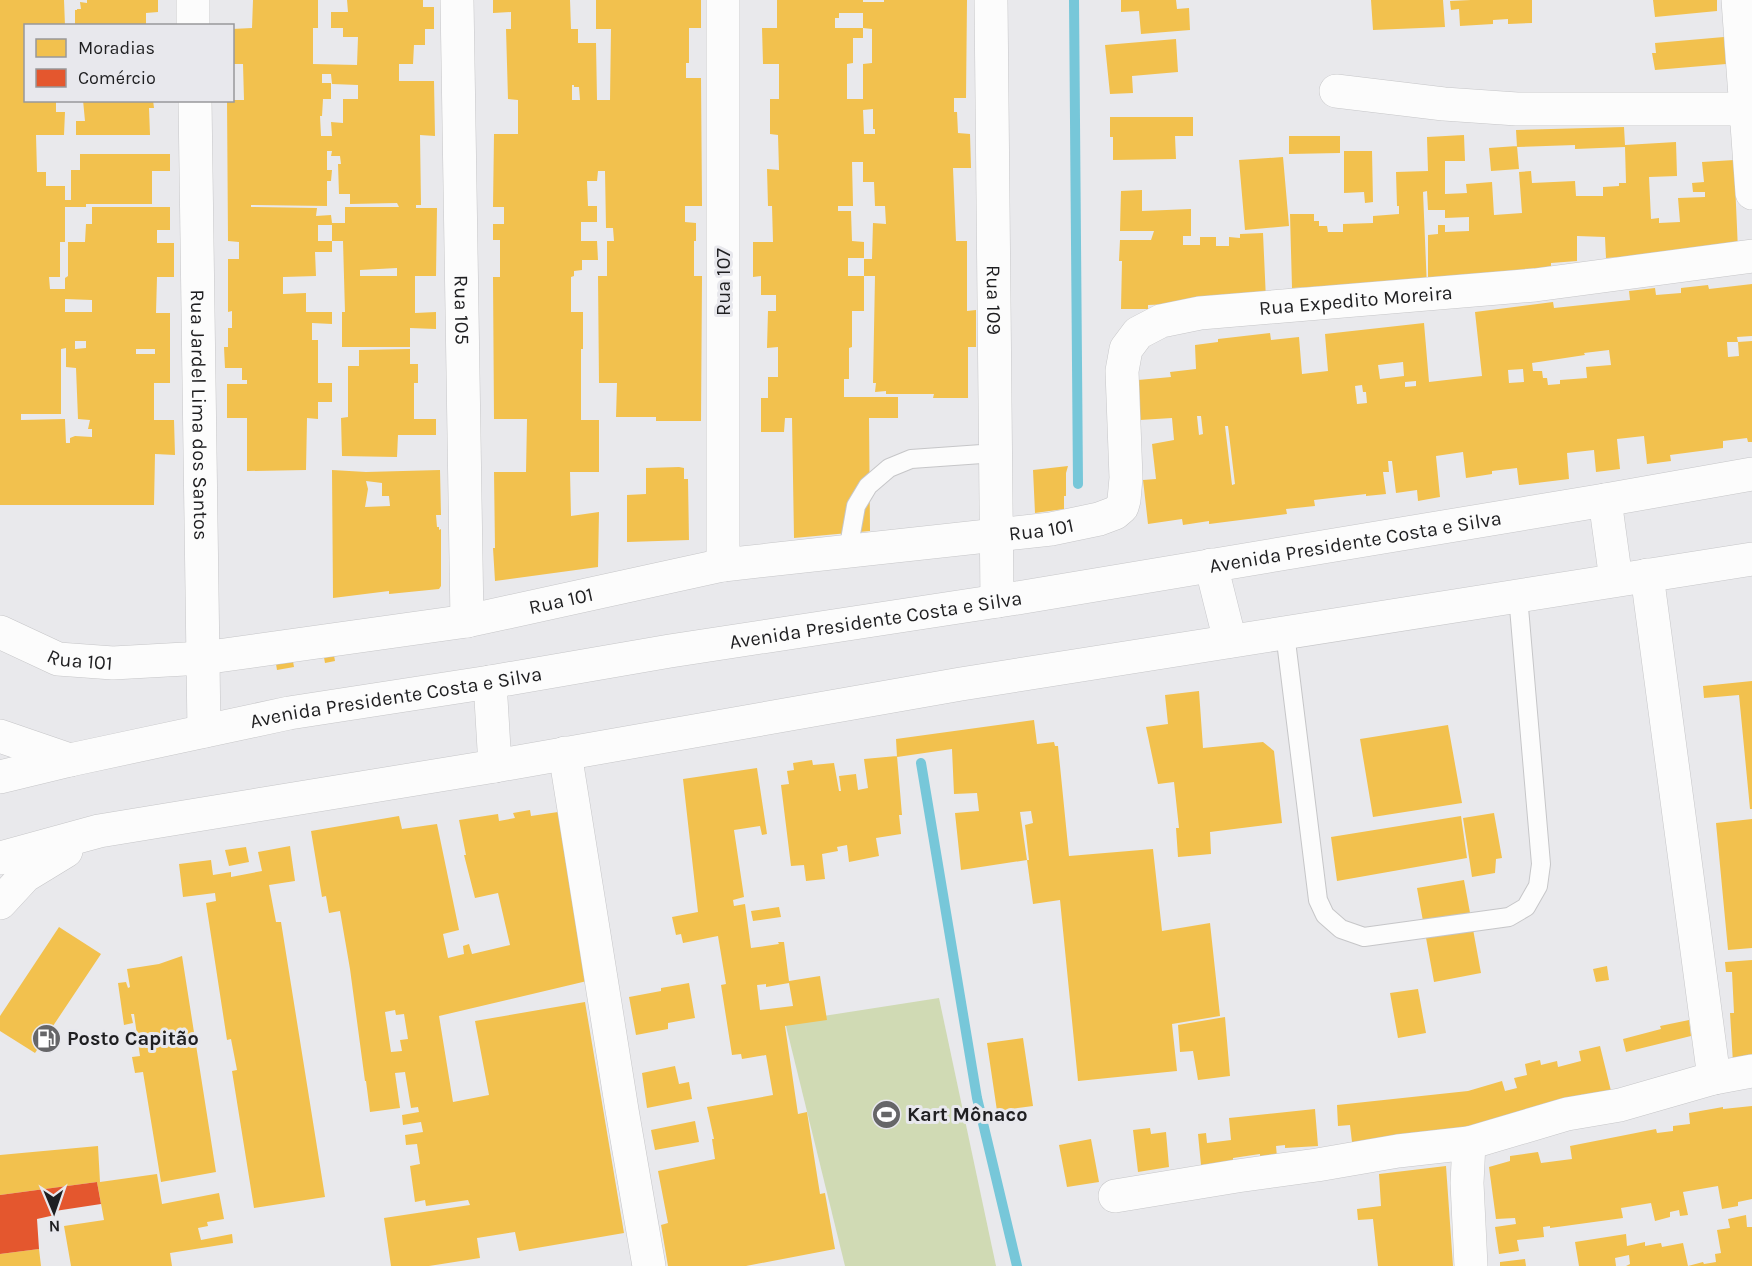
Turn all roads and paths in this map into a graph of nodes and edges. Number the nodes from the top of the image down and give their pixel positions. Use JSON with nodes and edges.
{"nodes":[{"id":1,"x":193,"y":0,"type":"edge"},
{"id":2,"x":457,"y":0,"type":"edge"},
{"id":3,"x":723,"y":0,"type":"edge"},
{"id":4,"x":991,"y":0,"type":"edge"},
{"id":5,"x":1738,"y":0,"type":"edge"},
{"id":6,"x":194,"y":24,"type":"edge"},
{"id":7,"x":1336,"y":91,"type":"dead end"},
{"id":8,"x":195,"y":102,"type":"edge"},
{"id":9,"x":1746,"y":109,"type":"junction"},
{"id":10,"x":1752,"y":193,"type":"edge"},
{"id":11,"x":1752,"y":256,"type":"edge"},
{"id":12,"x":996,"y":453,"type":"junction"},
{"id":13,"x":1752,"y":474,"type":"edge"},
{"id":14,"x":1605,"y":500,"type":"junction"},
{"id":15,"x":1122,"y":507,"type":"joint"},
{"id":16,"x":997,"y":535,"type":"junction"},
{"id":17,"x":848,"y":551,"type":"junction"},
{"id":18,"x":1752,"y":559,"type":"edge"},
{"id":19,"x":723,"y":565,"type":"junction"},
{"id":20,"x":1211,"y":565,"type":"junction"},
{"id":21,"x":1632,"y":578,"type":"junction"},
{"id":22,"x":1518,"y":596,"type":"junction"},
{"id":23,"x":997,"y":601,"type":"junction"},
{"id":24,"x":467,"y":621,"type":"junction"},
{"id":25,"x":0,"y":632,"type":"edge"},
{"id":26,"x":1285,"y":633,"type":"junction"},
{"id":27,"x":1230,"y":641,"type":"junction"},
{"id":28,"x":203,"y":658,"type":"junction"},
{"id":29,"x":490,"y":682,"type":"junction"},
{"id":30,"x":204,"y":731,"type":"junction"},
{"id":31,"x":0,"y":736,"type":"edge"},
{"id":32,"x":565,"y":753,"type":"junction"},
{"id":33,"x":70,"y":760,"type":"junction"},
{"id":34,"x":495,"y":766,"type":"junction"},
{"id":35,"x":0,"y":777,"type":"edge"},
{"id":36,"x":99,"y":831,"type":"junction"},
{"id":37,"x":0,"y":858,"type":"edge"},
{"id":38,"x":0,"y":903,"type":"edge"},
{"id":39,"x":1752,"y":1071,"type":"edge"},
{"id":40,"x":1714,"y":1078,"type":"junction"},
{"id":41,"x":1469,"y":1143,"type":"junction"},
{"id":42,"x":1115,"y":1196,"type":"dead end"},
{"id":43,"x":649,"y":1266,"type":"edge"},
{"id":44,"x":1471,"y":1266,"type":"edge"}],
"edges":[{"from":1,"to":6,"type":"street"},
{"from":2,"to":24,"type":"street","name":"Rua 105"},
{"from":3,"to":19,"type":"street","name":"Rua 107"},
{"from":4,"to":12,"type":"street","name":"Rua 109"},
{"from":5,"to":9,"type":"street"},
{"from":7,"to":9,"type":"street"},
{"from":8,"to":28,"type":"street","name":"Rua Jardel Lima dos Santos"},
{"from":9,"to":10,"type":"street"},
{"from":11,"to":15,"type":"street","name":"Rua Expedito Moreira"},
{"from":12,"to":16,"type":"street","name":"Rua 109"},
{"from":12,"to":17,"type":"lane"},
{"from":13,"to":14,"type":"street","name":"Avenida Presidente Costa e Silva"},
{"from":14,"to":20,"type":"street","name":"Avenida Presidente Costa e Silva"},
{"from":14,"to":21,"type":"street"},
{"from":15,"to":16,"type":"street","name":"Rua 101"},
{"from":16,"to":17,"type":"street","name":"Rua 101"},
{"from":16,"to":23,"type":"street","name":"Rua 109"},
{"from":17,"to":19,"type":"street","name":"Rua 101"},
{"from":18,"to":21,"type":"street"},
{"from":19,"to":24,"type":"street","name":"Rua 101"},
{"from":20,"to":23,"type":"street","name":"Avenida Presidente Costa e Silva"},
{"from":20,"to":27,"type":"street"},
{"from":21,"to":22,"type":"street"},
{"from":21,"to":40,"type":"street"},
{"from":22,"to":26,"type":"street"},
{"from":22,"to":26,"type":"lane"},
{"from":23,"to":29,"type":"street","name":"Avenida Presidente Costa e Silva"},
{"from":24,"to":28,"type":"street","name":"Rua 101"},
{"from":25,"to":28,"type":"street","name":"Rua 101"},
{"from":26,"to":27,"type":"street"},
{"from":27,"to":32,"type":"street"},
{"from":28,"to":30,"type":"street","name":"Rua Jardel Lima dos Santos"},
{"from":29,"to":30,"type":"street","name":"Avenida Presidente Costa e Silva"},
{"from":29,"to":34,"type":"street"},
{"from":30,"to":33,"type":"street","name":"Avenida Presidente Costa e Silva"},
{"from":31,"to":33,"type":"street"},
{"from":32,"to":34,"type":"street"},
{"from":32,"to":43,"type":"street"},
{"from":33,"to":35,"type":"street","name":"Avenida Presidente Costa e Silva"},
{"from":34,"to":36,"type":"street"},
{"from":36,"to":37,"type":"street"},
{"from":36,"to":38,"type":"street"},
{"from":39,"to":40,"type":"street"},
{"from":40,"to":41,"type":"street"},
{"from":41,"to":42,"type":"street"},
{"from":41,"to":44,"type":"street"}]}
